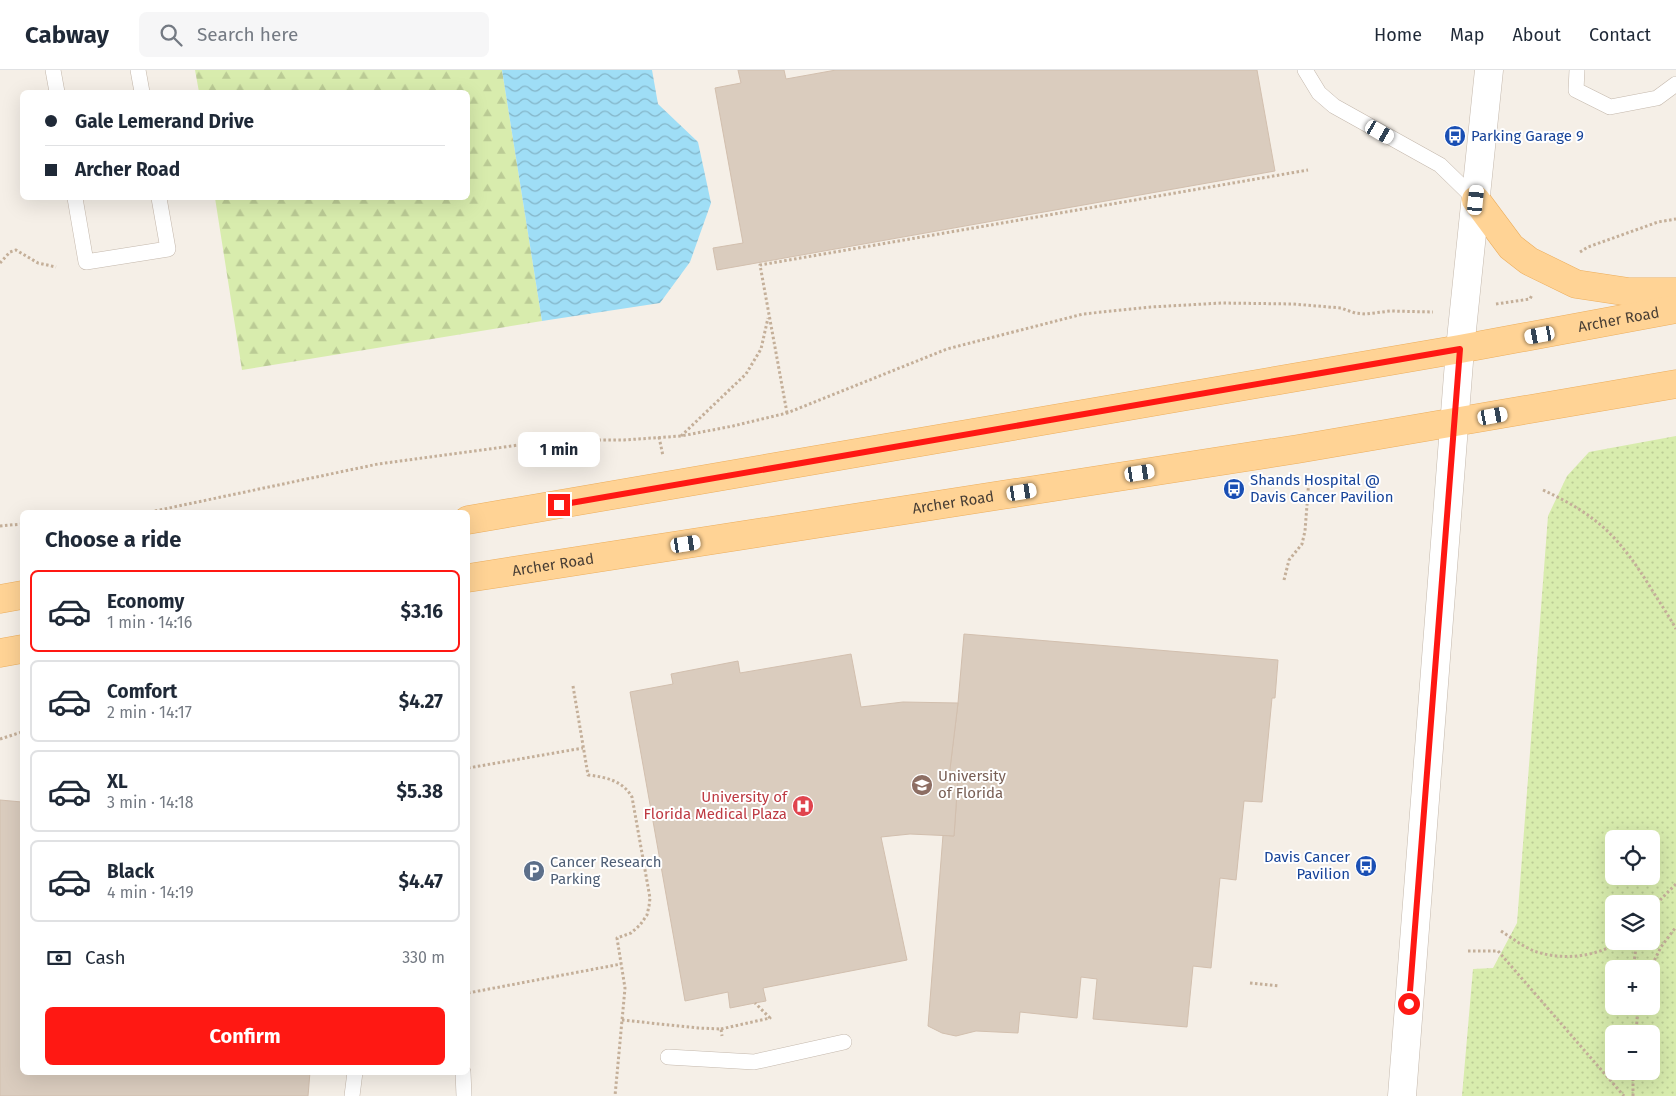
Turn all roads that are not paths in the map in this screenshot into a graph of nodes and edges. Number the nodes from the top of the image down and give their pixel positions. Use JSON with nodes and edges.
{"nodes":[{"id":1,"x":53,"y":70,"type":"edge"},
{"id":2,"x":138,"y":70,"type":"edge"},
{"id":3,"x":1306,"y":70,"type":"edge"},
{"id":4,"x":1490,"y":70,"type":"edge"},
{"id":5,"x":1577,"y":70,"type":"edge"},
{"id":6,"x":1676,"y":84,"type":"edge"},
{"id":7,"x":57,"y":90,"type":"edge"},
{"id":8,"x":142,"y":90,"type":"edge"},
{"id":9,"x":75,"y":200,"type":"edge"},
{"id":10,"x":159,"y":200,"type":"edge"},
{"id":11,"x":1476,"y":200,"type":"junction"},
{"id":12,"x":1676,"y":292,"type":"edge"},
{"id":13,"x":1676,"y":309,"type":"edge"},
{"id":14,"x":1460,"y":349,"type":"junction"},
{"id":15,"x":1676,"y":384,"type":"edge"},
{"id":16,"x":1454,"y":423,"type":"junction"},
{"id":17,"x":470,"y":520,"type":"edge"},
{"id":18,"x":470,"y":578,"type":"edge"},
{"id":19,"x":20,"y":595,"type":"edge"},
{"id":20,"x":0,"y":599,"type":"edge"},
{"id":21,"x":20,"y":649,"type":"edge"},
{"id":22,"x":0,"y":653,"type":"edge"},
{"id":23,"x":844,"y":1042,"type":"dead end"},
{"id":24,"x":668,"y":1057,"type":"dead end"},
{"id":25,"x":355,"y":1075,"type":"edge"},
{"id":26,"x":463,"y":1075,"type":"edge"},
{"id":27,"x":352,"y":1096,"type":"edge"},
{"id":28,"x":464,"y":1096,"type":"edge"},
{"id":29,"x":1402,"y":1096,"type":"edge"}],
"edges":[{"from":1,"to":7,"type":"lane"},
{"from":2,"to":8,"type":"lane"},
{"from":3,"to":11,"type":"lane"},
{"from":4,"to":11,"type":"street"},
{"from":5,"to":6,"type":"lane"},
{"from":9,"to":10,"type":"lane"},
{"from":11,"to":12,"type":"main road"},
{"from":11,"to":14,"type":"street"},
{"from":13,"to":14,"type":"main road","name":"Archer Road"},
{"from":14,"to":16,"type":"street"},
{"from":14,"to":17,"type":"main road","name":"Archer Road"},
{"from":15,"to":16,"type":"main road","name":"Archer Road"},
{"from":16,"to":18,"type":"main road","name":"Archer Road"},
{"from":16,"to":29,"type":"street"},
{"from":19,"to":20,"type":"main road"},
{"from":21,"to":22,"type":"main road"},
{"from":23,"to":24,"type":"lane"},
{"from":25,"to":27,"type":"lane"},
{"from":26,"to":28,"type":"lane"}]}
